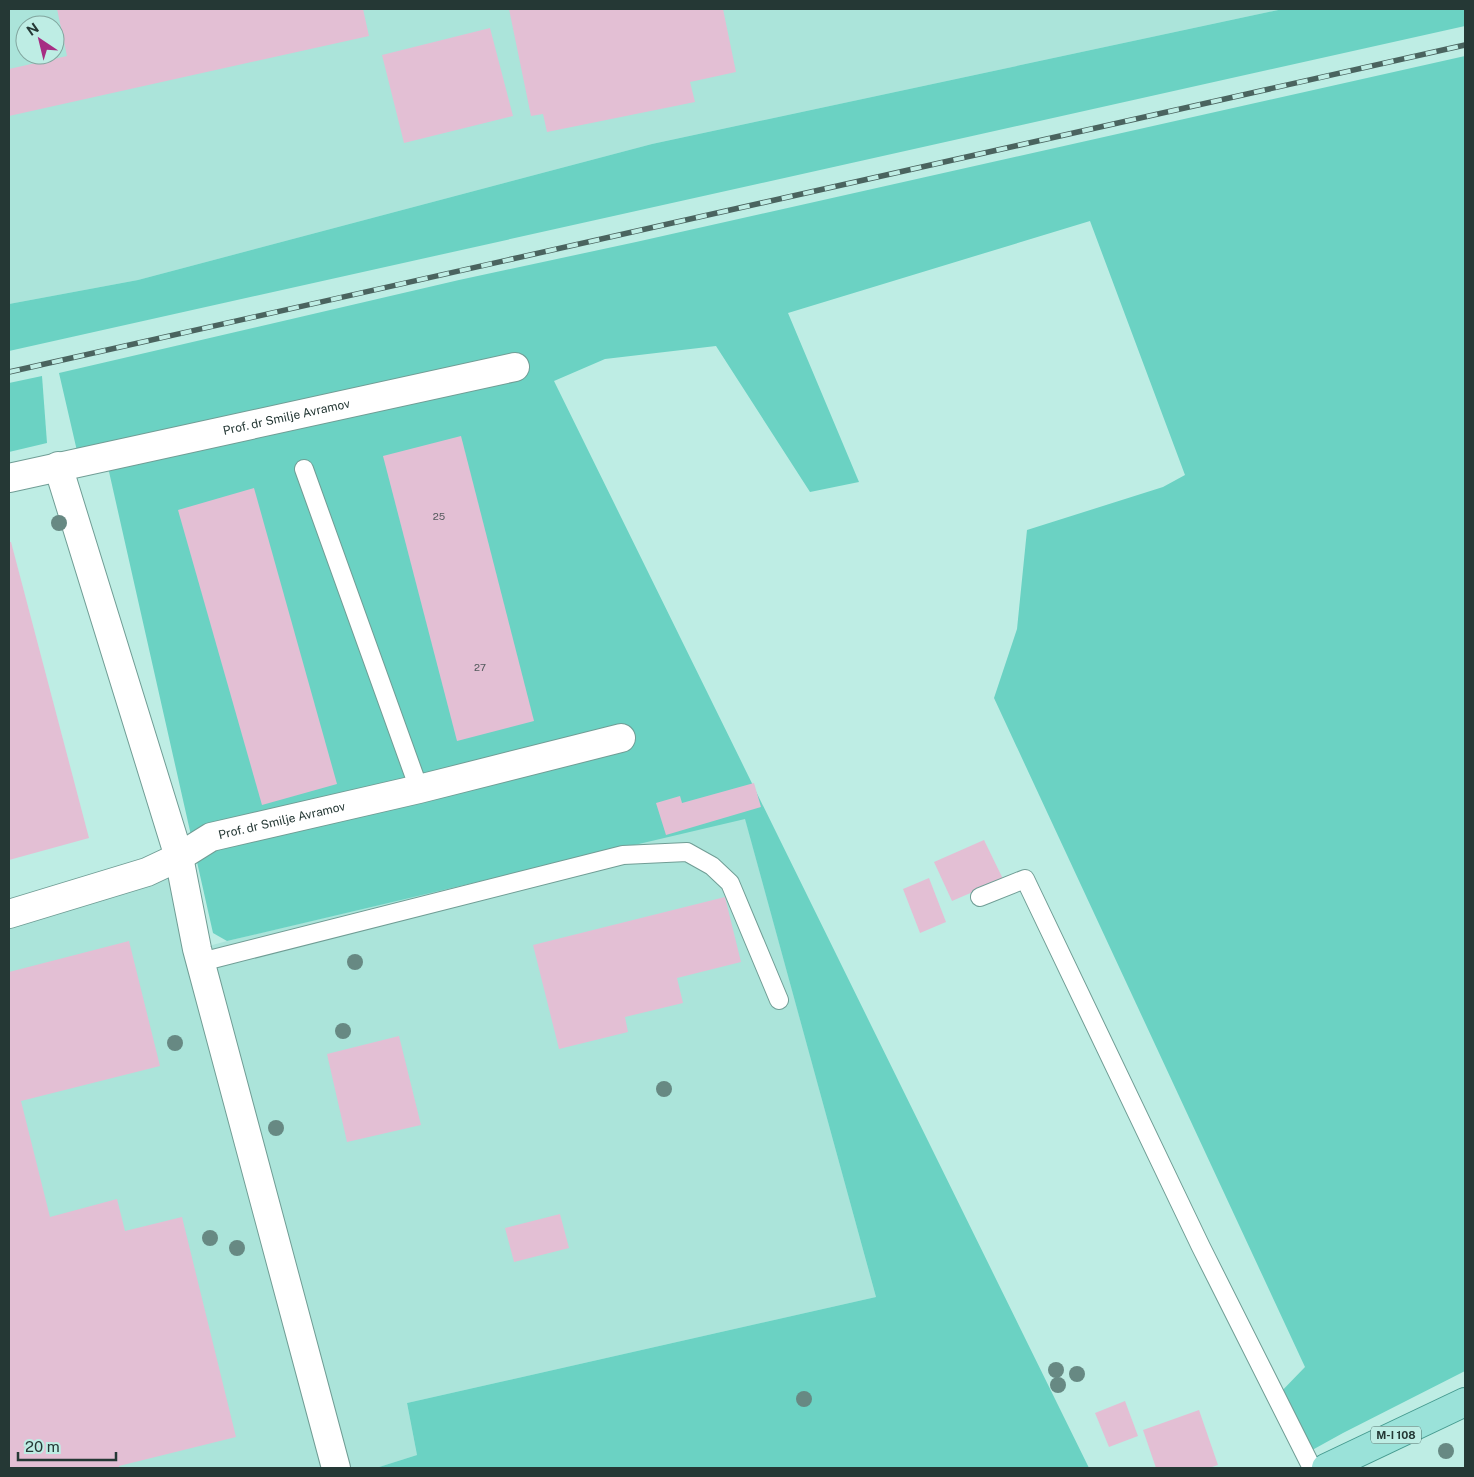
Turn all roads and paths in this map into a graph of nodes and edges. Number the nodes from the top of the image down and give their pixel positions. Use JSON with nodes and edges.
{"nodes":[{"id":1,"x":515,"y":368,"type":"dead end"},
{"id":2,"x":58,"y":466,"type":"junction"},
{"id":3,"x":304,"y":469,"type":"dead end"},
{"id":4,"x":9,"y":478,"type":"edge"},
{"id":5,"x":621,"y":738,"type":"dead end"},
{"id":6,"x":419,"y":789,"type":"junction"},
{"id":7,"x":179,"y":857,"type":"junction"},
{"id":8,"x":980,"y":897,"type":"dead end"},
{"id":9,"x":9,"y":914,"type":"edge"},
{"id":10,"x":200,"y":962,"type":"junction"},
{"id":11,"x":779,"y":1000,"type":"dead end"},
{"id":12,"x":1465,"y":1402,"type":"edge"},
{"id":13,"x":336,"y":1468,"type":"edge"},
{"id":14,"x":1312,"y":1468,"type":"edge"},
{"id":15,"x":1326,"y":1468,"type":"edge"}],
"edges":[{"from":1,"to":2,"type":"street","name":"Prof. dr Smilje Avramov"},
{"from":2,"to":4,"type":"street","name":"Prof. dr Smilje Avramov"},
{"from":2,"to":7,"type":"street"},
{"from":3,"to":6,"type":"lane"},
{"from":5,"to":6,"type":"street","name":"Prof. dr Smilje Avramov"},
{"from":6,"to":7,"type":"street","name":"Prof. dr Smilje Avramov"},
{"from":7,"to":9,"type":"street","name":"Prof. dr Smilje Avramov"},
{"from":7,"to":10,"type":"street"},
{"from":8,"to":14,"type":"lane"},
{"from":10,"to":11,"type":"lane"},
{"from":10,"to":13,"type":"street"},
{"from":12,"to":15,"type":"main road","number":"M-I 108"}]}
